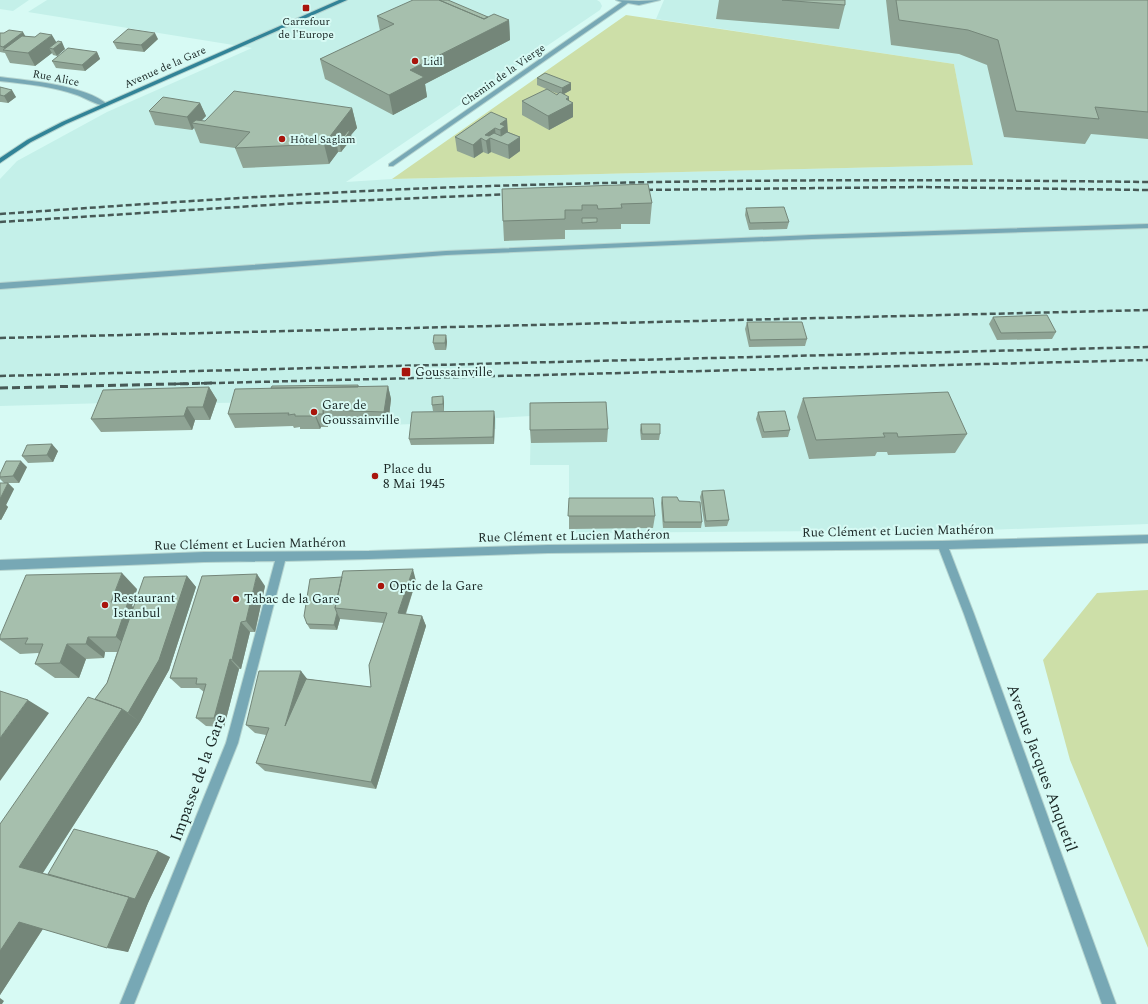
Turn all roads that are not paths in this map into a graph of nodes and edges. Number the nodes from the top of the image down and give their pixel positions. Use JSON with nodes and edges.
{"nodes":[{"id":1,"x":344,"y":0,"type":"edge"},
{"id":2,"x":617,"y":0,"type":"edge"},
{"id":3,"x":657,"y":0,"type":"edge"},
{"id":4,"x":626,"y":2,"type":"junction"},
{"id":5,"x":0,"y":79,"type":"edge"},
{"id":6,"x":105,"y":105,"type":"junction"},
{"id":7,"x":0,"y":161,"type":"edge"},
{"id":8,"x":391,"y":165,"type":"dead end"},
{"id":9,"x":1148,"y":226,"type":"edge"},
{"id":10,"x":0,"y":286,"type":"edge"},
{"id":11,"x":1148,"y":539,"type":"edge"},
{"id":12,"x":942,"y":545,"type":"junction"},
{"id":13,"x":281,"y":556,"type":"junction"},
{"id":14,"x":0,"y":565,"type":"edge"},
{"id":15,"x":127,"y":1004,"type":"edge"},
{"id":16,"x":1109,"y":1004,"type":"edge"}],
"edges":[{"from":1,"to":6,"type":"street","name":"Avenue de la Gare"},
{"from":2,"to":4,"type":"street"},
{"from":3,"to":4,"type":"street"},
{"from":4,"to":8,"type":"street","name":"Chemin de la Vierge"},
{"from":5,"to":6,"type":"street","name":"Rue Alice"},
{"from":6,"to":7,"type":"street","name":"Avenue de la Gare"},
{"from":9,"to":10,"type":"street"},
{"from":11,"to":12,"type":"street","name":"Rue Clément et Lucien Mathéron"},
{"from":12,"to":13,"type":"street","name":"Rue Clément et Lucien Mathéron"},
{"from":12,"to":16,"type":"street","name":"Avenue Jacques Anquetil"},
{"from":13,"to":14,"type":"street","name":"Rue Clément et Lucien Mathéron"},
{"from":13,"to":15,"type":"street","name":"Impasse de la Gare"}]}
